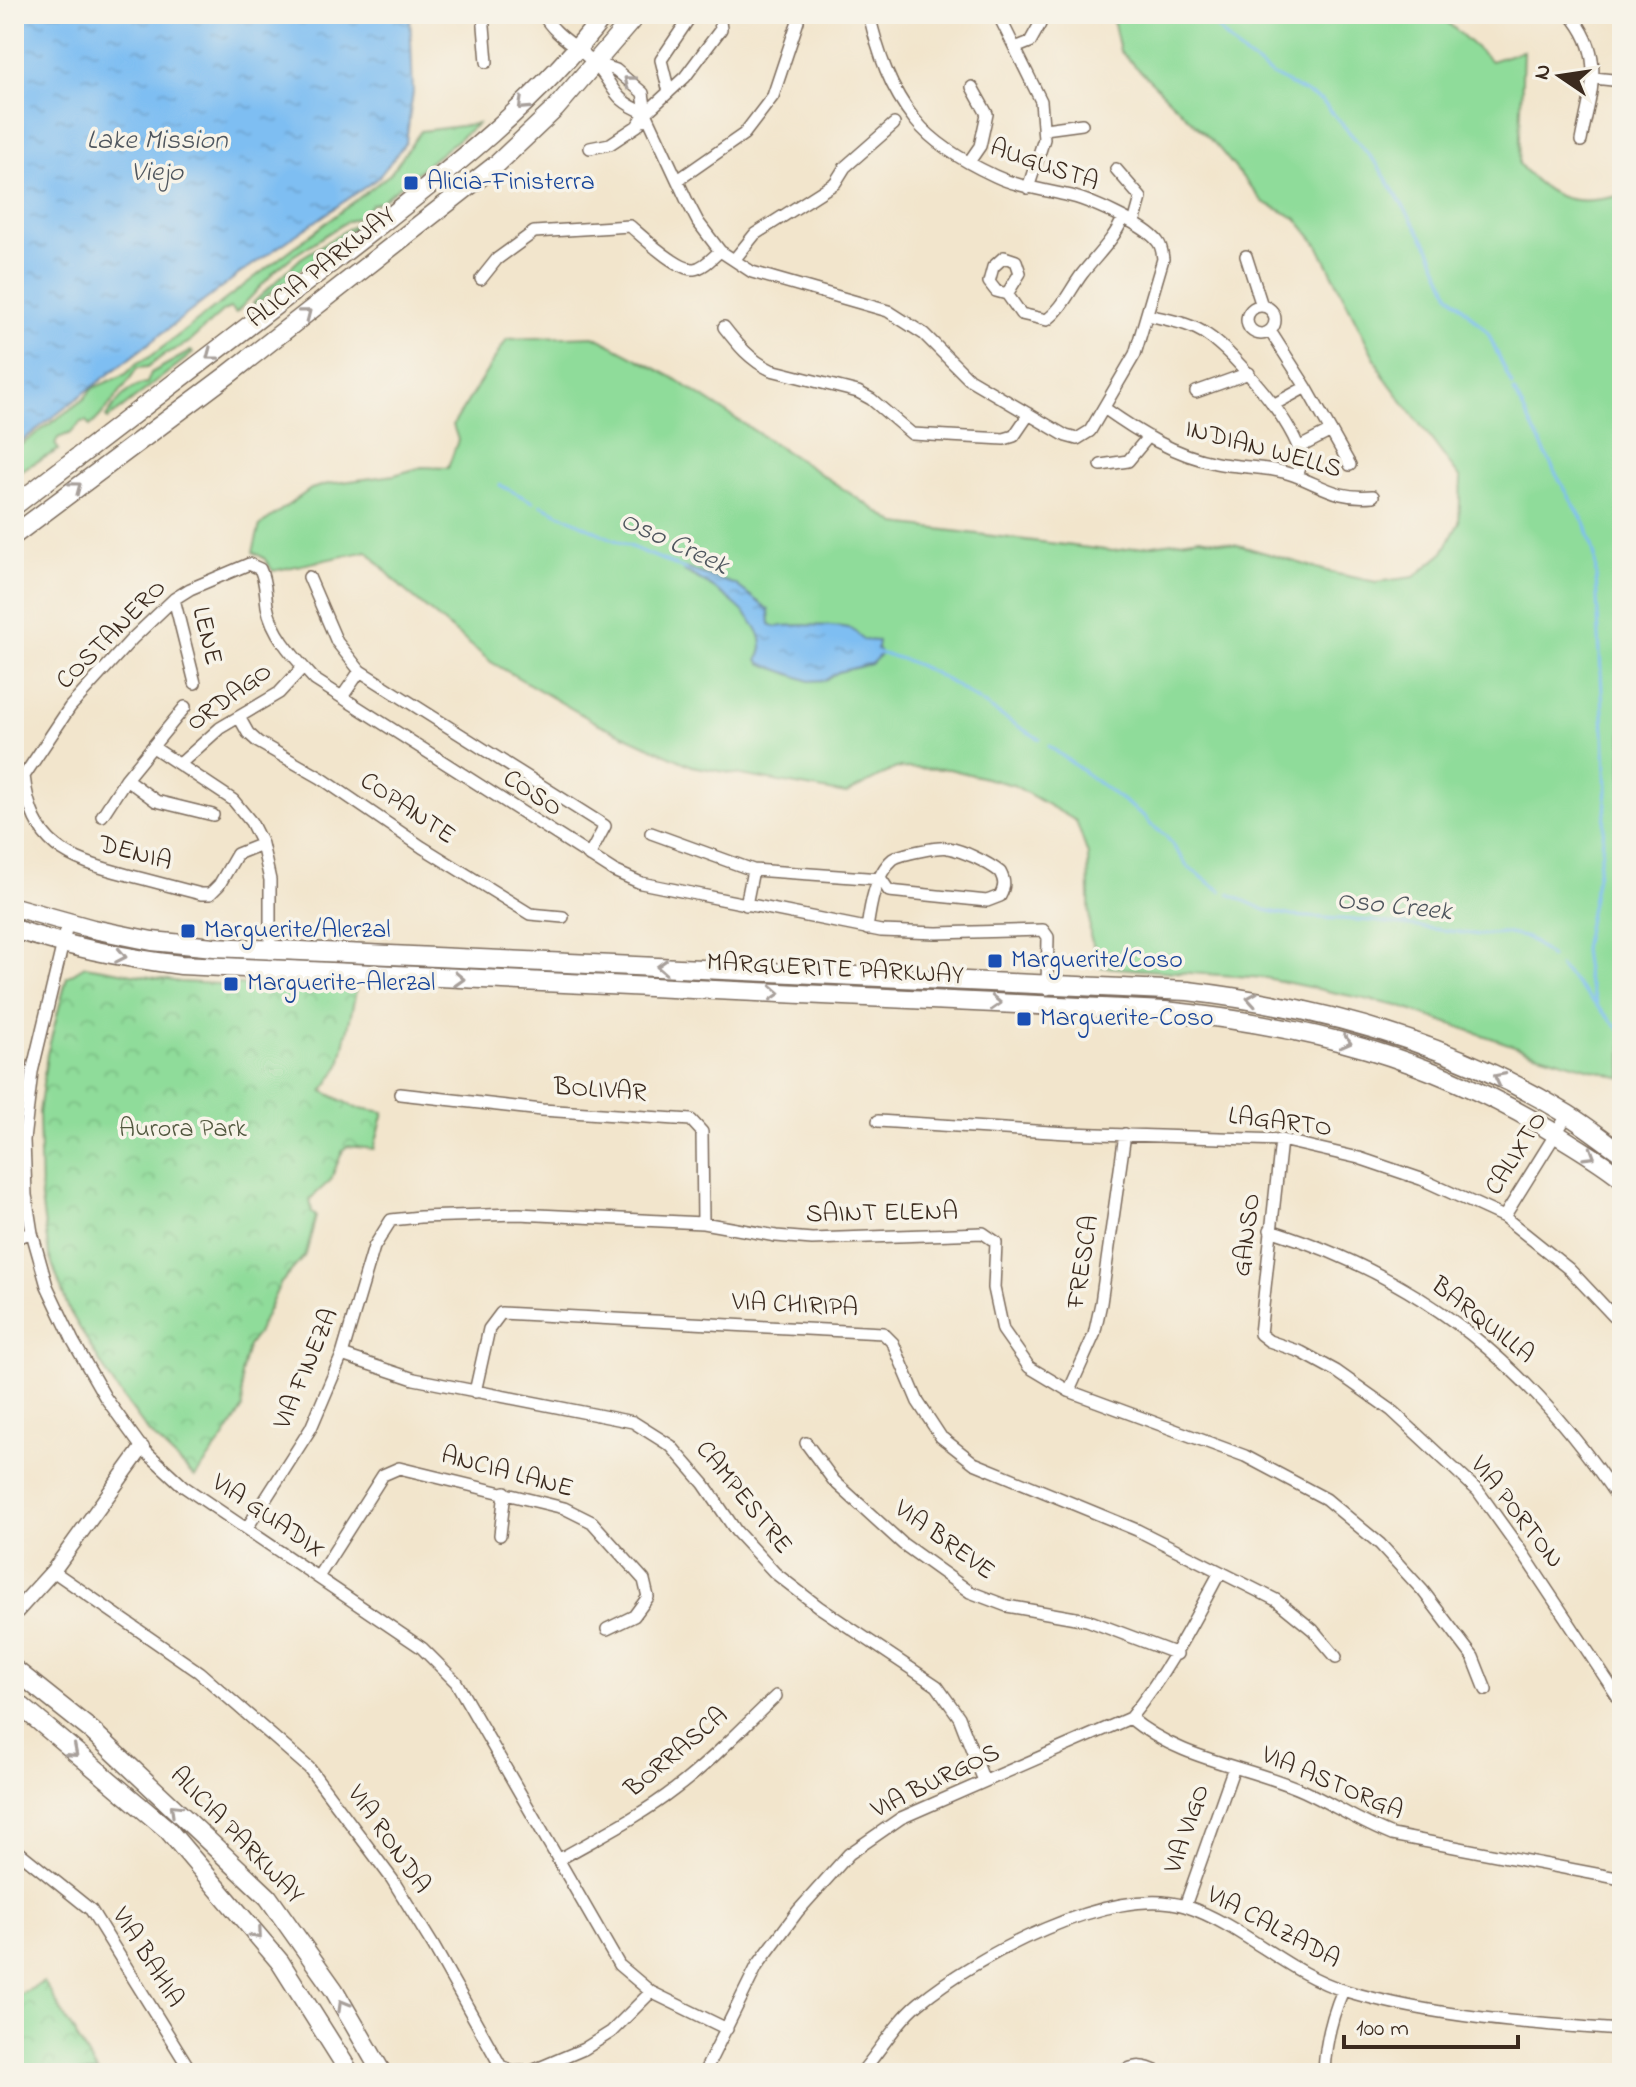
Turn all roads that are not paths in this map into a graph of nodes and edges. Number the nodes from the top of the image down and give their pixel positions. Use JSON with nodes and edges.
{"nodes":[{"id":1,"x":483,"y":14,"type":"edge"},
{"id":2,"x":543,"y":14,"type":"edge"},
{"id":3,"x":605,"y":14,"type":"edge"},
{"id":4,"x":637,"y":14,"type":"edge"},
{"id":5,"x":692,"y":14,"type":"edge"},
{"id":6,"x":719,"y":14,"type":"edge"},
{"id":7,"x":796,"y":14,"type":"edge"},
{"id":8,"x":869,"y":14,"type":"edge"},
{"id":9,"x":998,"y":14,"type":"edge"},
{"id":10,"x":1570,"y":14,"type":"edge"},
{"id":11,"x":1040,"y":24,"type":"dead end"},
{"id":12,"x":1015,"y":48,"type":"junction"},
{"id":13,"x":578,"y":49,"type":"junction"},
{"id":14,"x":487,"y":62,"type":"dead end"},
{"id":15,"x":595,"y":63,"type":"junction"},
{"id":16,"x":1594,"y":78,"type":"junction"},
{"id":17,"x":1622,"y":81,"type":"edge"},
{"id":18,"x":972,"y":87,"type":"dead end"},
{"id":19,"x":669,"y":92,"type":"junction"},
{"id":20,"x":646,"y":113,"type":"junction"},
{"id":21,"x":894,"y":124,"type":"dead end"},
{"id":22,"x":1082,"y":124,"type":"dead end"},
{"id":23,"x":1045,"y":129,"type":"junction"},
{"id":24,"x":1581,"y":141,"type":"dead end"},
{"id":25,"x":590,"y":148,"type":"dead end"},
{"id":26,"x":969,"y":162,"type":"junction"},
{"id":27,"x":1116,"y":169,"type":"dead end"},
{"id":28,"x":678,"y":180,"type":"junction"},
{"id":29,"x":1028,"y":188,"type":"junction"},
{"id":30,"x":1129,"y":220,"type":"junction"},
{"id":31,"x":720,"y":251,"type":"junction"},
{"id":32,"x":1246,"y":256,"type":"dead end"},
{"id":33,"x":734,"y":260,"type":"junction"},
{"id":34,"x":481,"y":279,"type":"dead end"},
{"id":35,"x":1007,"y":294,"type":"dead end"},
{"id":36,"x":1262,"y":306,"type":"junction"},
{"id":37,"x":1148,"y":315,"type":"junction"},
{"id":38,"x":724,"y":327,"type":"dead end"},
{"id":39,"x":1270,"y":331,"type":"junction"},
{"id":40,"x":1249,"y":373,"type":"junction"},
{"id":41,"x":1306,"y":387,"type":"junction"},
{"id":42,"x":1196,"y":392,"type":"dead end"},
{"id":43,"x":1273,"y":405,"type":"junction"},
{"id":44,"x":1104,"y":408,"type":"junction"},
{"id":45,"x":1029,"y":414,"type":"junction"},
{"id":46,"x":1331,"y":431,"type":"junction"},
{"id":47,"x":1148,"y":437,"type":"junction"},
{"id":48,"x":1298,"y":448,"type":"junction"},
{"id":49,"x":1101,"y":465,"type":"dead end"},
{"id":50,"x":1350,"y":465,"type":"dead end"},
{"id":51,"x":1296,"y":476,"type":"junction"},
{"id":52,"x":1373,"y":496,"type":"dead end"},
{"id":53,"x":14,"y":506,"type":"edge"},
{"id":54,"x":14,"y":535,"type":"edge"},
{"id":55,"x":260,"y":569,"type":"joint"},
{"id":56,"x":309,"y":577,"type":"dead end"},
{"id":57,"x":174,"y":599,"type":"junction"},
{"id":58,"x":303,"y":667,"type":"junction"},
{"id":59,"x":360,"y":671,"type":"junction"},
{"id":60,"x":195,"y":683,"type":"dead end"},
{"id":61,"x":342,"y":697,"type":"junction"},
{"id":62,"x":185,"y":707,"type":"dead end"},
{"id":63,"x":239,"y":717,"type":"junction"},
{"id":64,"x":153,"y":747,"type":"junction"},
{"id":65,"x":181,"y":763,"type":"junction"},
{"id":66,"x":24,"y":776,"type":"joint"},
{"id":67,"x":126,"y":779,"type":"junction"},
{"id":68,"x":213,"y":815,"type":"dead end"},
{"id":69,"x":102,"y":816,"type":"dead end"},
{"id":70,"x":651,"y":833,"type":"dead end"},
{"id":71,"x":262,"y":844,"type":"junction"},
{"id":72,"x":589,"y":856,"type":"junction"},
{"id":73,"x":753,"y":870,"type":"junction"},
{"id":74,"x":881,"y":879,"type":"junction"},
{"id":75,"x":746,"y":905,"type":"junction"},
{"id":76,"x":14,"y":907,"type":"edge"},
{"id":77,"x":563,"y":917,"type":"dead end"},
{"id":78,"x":68,"y":922,"type":"junction"},
{"id":79,"x":14,"y":929,"type":"edge"},
{"id":80,"x":867,"y":929,"type":"junction"},
{"id":81,"x":61,"y":944,"type":"junction"},
{"id":82,"x":270,"y":950,"type":"junction"},
{"id":83,"x":269,"y":970,"type":"junction"},
{"id":84,"x":1047,"y":984,"type":"junction"},
{"id":85,"x":1047,"y":1005,"type":"junction"},
{"id":86,"x":400,"y":1094,"type":"dead end"},
{"id":87,"x":1568,"y":1114,"type":"junction"},
{"id":88,"x":878,"y":1121,"type":"dead end"},
{"id":89,"x":1125,"y":1134,"type":"junction"},
{"id":90,"x":1556,"y":1135,"type":"junction"},
{"id":91,"x":1281,"y":1140,"type":"junction"},
{"id":92,"x":1622,"y":1153,"type":"edge"},
{"id":93,"x":1622,"y":1178,"type":"edge"},
{"id":94,"x":1504,"y":1217,"type":"junction"},
{"id":95,"x":391,"y":1220,"type":"joint"},
{"id":96,"x":703,"y":1223,"type":"junction"},
{"id":97,"x":1270,"y":1230,"type":"junction"},
{"id":98,"x":32,"y":1233,"type":"junction"},
{"id":99,"x":14,"y":1238,"type":"edge"},
{"id":100,"x":1622,"y":1325,"type":"edge"},
{"id":101,"x":1260,"y":1334,"type":"joint"},
{"id":102,"x":342,"y":1355,"type":"junction"},
{"id":103,"x":1069,"y":1391,"type":"junction"},
{"id":104,"x":475,"y":1392,"type":"junction"},
{"id":105,"x":806,"y":1443,"type":"dead end"},
{"id":106,"x":142,"y":1448,"type":"junction"},
{"id":107,"x":505,"y":1492,"type":"junction"},
{"id":108,"x":1622,"y":1504,"type":"edge"},
{"id":109,"x":247,"y":1528,"type":"junction"},
{"id":110,"x":500,"y":1535,"type":"dead end"},
{"id":111,"x":53,"y":1571,"type":"junction"},
{"id":112,"x":1220,"y":1572,"type":"junction"},
{"id":113,"x":318,"y":1577,"type":"junction"},
{"id":114,"x":14,"y":1614,"type":"edge"},
{"id":115,"x":607,"y":1629,"type":"dead end"},
{"id":116,"x":1177,"y":1654,"type":"junction"},
{"id":117,"x":1336,"y":1657,"type":"dead end"},
{"id":118,"x":14,"y":1669,"type":"edge"},
{"id":119,"x":1486,"y":1690,"type":"dead end"},
{"id":120,"x":776,"y":1696,"type":"dead end"},
{"id":121,"x":14,"y":1700,"type":"edge"},
{"id":122,"x":1622,"y":1703,"type":"edge"},
{"id":123,"x":1130,"y":1718,"type":"junction"},
{"id":124,"x":1234,"y":1767,"type":"junction"},
{"id":125,"x":984,"y":1781,"type":"junction"},
{"id":126,"x":14,"y":1848,"type":"edge"},
{"id":127,"x":558,"y":1860,"type":"junction"},
{"id":128,"x":1622,"y":1879,"type":"edge"},
{"id":129,"x":1185,"y":1906,"type":"junction"},
{"id":130,"x":1343,"y":1990,"type":"junction"},
{"id":131,"x":651,"y":1992,"type":"junction"},
{"id":132,"x":727,"y":2029,"type":"junction"},
{"id":133,"x":1622,"y":2030,"type":"edge"},
{"id":134,"x":192,"y":2073,"type":"edge"},
{"id":135,"x":350,"y":2073,"type":"edge"},
{"id":136,"x":382,"y":2073,"type":"edge"},
{"id":137,"x":704,"y":2073,"type":"edge"},
{"id":138,"x":861,"y":2073,"type":"edge"},
{"id":139,"x":1120,"y":2073,"type":"edge"},
{"id":140,"x":1160,"y":2073,"type":"edge"},
{"id":141,"x":1324,"y":2073,"type":"edge"}],
"edges":[{"from":1,"to":14,"type":"street"},
{"from":2,"to":13,"type":"street"},
{"from":3,"to":13,"type":"main road","name":"ALICIA PARKWAY"},
{"from":4,"to":15,"type":"main road","name":"ALICIA PARKWAY"},
{"from":5,"to":19,"type":"street"},
{"from":6,"to":19,"type":"street"},
{"from":7,"to":28,"type":"street"},
{"from":8,"to":26,"type":"street","name":"AUGUSTA"},
{"from":9,"to":12,"type":"street"},
{"from":10,"to":16,"type":"street"},
{"from":11,"to":12,"type":"street"},
{"from":12,"to":23,"type":"street"},
{"from":13,"to":15,"type":"street"},
{"from":13,"to":53,"type":"main road","name":"ALICIA PARKWAY","one_way":true},
{"from":15,"to":20,"type":"street"},
{"from":20,"to":15,"type":"street","one_way":true},
{"from":54,"to":15,"type":"main road","name":"ALICIA PARKWAY","one_way":true},
{"from":16,"to":17,"type":"street"},
{"from":16,"to":24,"type":"street"},
{"from":18,"to":26,"type":"street"},
{"from":19,"to":20,"type":"street"},
{"from":20,"to":25,"type":"street"},
{"from":20,"to":28,"type":"street"},
{"from":21,"to":33,"type":"street"},
{"from":22,"to":23,"type":"street"},
{"from":23,"to":29,"type":"street"},
{"from":26,"to":29,"type":"street","name":"AUGUSTA"},
{"from":27,"to":30,"type":"street"},
{"from":28,"to":31,"type":"street"},
{"from":29,"to":30,"type":"street","name":"AUGUSTA"},
{"from":30,"to":35,"type":"street"},
{"from":30,"to":37,"type":"street","name":"AUGUSTA"},
{"from":31,"to":33,"type":"street"},
{"from":31,"to":34,"type":"street"},
{"from":32,"to":36,"type":"street"},
{"from":33,"to":45,"type":"street"},
{"from":36,"to":39,"type":"street"},
{"from":36,"to":39,"type":"street"},
{"from":37,"to":40,"type":"street"},
{"from":37,"to":44,"type":"street","name":"AUGUSTA"},
{"from":38,"to":45,"type":"street"},
{"from":39,"to":41,"type":"street"},
{"from":40,"to":42,"type":"street"},
{"from":40,"to":43,"type":"street"},
{"from":41,"to":43,"type":"street"},
{"from":41,"to":46,"type":"street"},
{"from":43,"to":48,"type":"street"},
{"from":44,"to":45,"type":"street","name":"AUGUSTA"},
{"from":44,"to":47,"type":"street","name":"INDIAN WELLS"},
{"from":46,"to":48,"type":"street"},
{"from":46,"to":50,"type":"street"},
{"from":47,"to":49,"type":"street"},
{"from":47,"to":51,"type":"street","name":"INDIAN WELLS"},
{"from":48,"to":51,"type":"street"},
{"from":51,"to":52,"type":"street","name":"INDIAN WELLS"},
{"from":55,"to":57,"type":"street","name":"COSTANERO"},
{"from":55,"to":58,"type":"street","name":"COSO"},
{"from":56,"to":59,"type":"street","name":"COSO"},
{"from":57,"to":60,"type":"street","name":"LENE"},
{"from":57,"to":66,"type":"street","name":"COSTANERO"},
{"from":58,"to":61,"type":"street","name":"COSO"},
{"from":58,"to":63,"type":"street","name":"ORDAGO"},
{"from":59,"to":61,"type":"street"},
{"from":59,"to":72,"type":"street","name":"COSO"},
{"from":61,"to":72,"type":"street","name":"COSO"},
{"from":62,"to":64,"type":"street"},
{"from":63,"to":65,"type":"street","name":"ORDAGO"},
{"from":63,"to":77,"type":"street","name":"COPANTE"},
{"from":64,"to":65,"type":"street"},
{"from":64,"to":67,"type":"street"},
{"from":65,"to":71,"type":"street"},
{"from":66,"to":71,"type":"street","name":"DENIA"},
{"from":67,"to":68,"type":"street"},
{"from":67,"to":69,"type":"street"},
{"from":70,"to":73,"type":"street"},
{"from":71,"to":82,"type":"street"},
{"from":72,"to":75,"type":"street","name":"COSO"},
{"from":73,"to":74,"type":"street"},
{"from":73,"to":75,"type":"street"},
{"from":74,"to":74,"type":"street"},
{"from":74,"to":80,"type":"street"},
{"from":75,"to":80,"type":"street","name":"COSO"},
{"from":76,"to":78,"type":"main road","name":"MARGUERITE PARKWAY"},
{"from":78,"to":81,"type":"street","name":"VIA GUADIX"},
{"from":78,"to":82,"type":"main road","name":"MARGUERITE PARKWAY"},
{"from":79,"to":81,"type":"main road","name":"MARGUERITE PARKWAY"},
{"from":80,"to":84,"type":"street","name":"COSO"},
{"from":81,"to":83,"type":"main road","name":"MARGUERITE PARKWAY","one_way":true},
{"from":81,"to":98,"type":"street","name":"VIA GUADIX"},
{"from":82,"to":83,"type":"street"},
{"from":84,"to":82,"type":"main road","name":"MARGUERITE PARKWAY","one_way":true},
{"from":83,"to":85,"type":"main road","name":"MARGUERITE PARKWAY","one_way":true},
{"from":84,"to":85,"type":"street","name":"COSO"},
{"from":87,"to":84,"type":"main road","name":"MARGUERITE PARKWAY","one_way":true},
{"from":85,"to":90,"type":"main road","name":"MARGUERITE PARKWAY","one_way":true},
{"from":86,"to":96,"type":"street","name":"BOLIVAR"},
{"from":87,"to":90,"type":"street","name":"CALIXTO"},
{"from":87,"to":92,"type":"main road","name":"MARGUERITE PARKWAY"},
{"from":88,"to":89,"type":"street","name":"LAGARTO"},
{"from":89,"to":91,"type":"street","name":"LAGARTO"},
{"from":89,"to":103,"type":"street","name":"FRESCA"},
{"from":90,"to":93,"type":"main road","name":"MARGUERITE PARKWAY","one_way":true},
{"from":90,"to":94,"type":"street","name":"CALIXTO"},
{"from":91,"to":94,"type":"street","name":"LAGARTO"},
{"from":91,"to":97,"type":"street","name":"GANSO"},
{"from":94,"to":100,"type":"street","name":"LAGARTO"},
{"from":95,"to":96,"type":"street","name":"SAINT ELENA"},
{"from":95,"to":102,"type":"street","name":"VIA FINEZA"},
{"from":96,"to":103,"type":"street","name":"SAINT ELENA"},
{"from":97,"to":101,"type":"street","name":"GANSO"},
{"from":97,"to":108,"type":"street","name":"BARQUILLA"},
{"from":98,"to":99,"type":"street"},
{"from":98,"to":106,"type":"street","name":"VIA GUADIX"},
{"from":101,"to":122,"type":"street","name":"VIA PORTON"},
{"from":102,"to":104,"type":"street","name":"CAMPESTRE"},
{"from":102,"to":109,"type":"street","name":"VIA FINEZA"},
{"from":103,"to":119,"type":"street","name":"SAINT ELENA"},
{"from":104,"to":112,"type":"street","name":"VIA CHIRIPA"},
{"from":104,"to":125,"type":"street","name":"CAMPESTRE"},
{"from":105,"to":116,"type":"street","name":"VIA BREVE"},
{"from":106,"to":109,"type":"street","name":"VIA GUADIX"},
{"from":106,"to":111,"type":"street"},
{"from":107,"to":110,"type":"street"},
{"from":107,"to":113,"type":"street","name":"ANCIA LANE"},
{"from":107,"to":115,"type":"street","name":"ANCIA LANE"},
{"from":109,"to":113,"type":"street","name":"VIA GUADIX"},
{"from":111,"to":114,"type":"street"},
{"from":111,"to":131,"type":"street","name":"VIA RONDA"},
{"from":112,"to":116,"type":"street","name":"VIA BURGOS"},
{"from":112,"to":117,"type":"street","name":"VIA CHIRIPA"},
{"from":113,"to":127,"type":"street","name":"VIA GUADIX"},
{"from":116,"to":123,"type":"street","name":"VIA BURGOS"},
{"from":136,"to":118,"type":"main road","name":"ALICIA PARKWAY","one_way":true},
{"from":120,"to":127,"type":"street","name":"BORRASCA"},
{"from":121,"to":135,"type":"main road","name":"ALICIA PARKWAY","one_way":true},
{"from":123,"to":124,"type":"street","name":"VIA ASTORGA"},
{"from":123,"to":125,"type":"street","name":"VIA BURGOS"},
{"from":124,"to":128,"type":"street","name":"VIA ASTORGA"},
{"from":124,"to":129,"type":"street","name":"VIA VIGO"},
{"from":125,"to":132,"type":"street","name":"VIA BURGOS"},
{"from":126,"to":134,"type":"street","name":"VIA BAHIA"},
{"from":127,"to":131,"type":"street","name":"VIA GUADIX"},
{"from":129,"to":130,"type":"street","name":"VIA CALZADA"},
{"from":129,"to":138,"type":"street","name":"VIA CALZADA"},
{"from":130,"to":133,"type":"street","name":"VIA CALZADA"},
{"from":130,"to":141,"type":"street"},
{"from":131,"to":132,"type":"street","name":"VIA GUADIX"},
{"from":132,"to":137,"type":"street","name":"VIA BURGOS"},
{"from":139,"to":140,"type":"street"}]}
